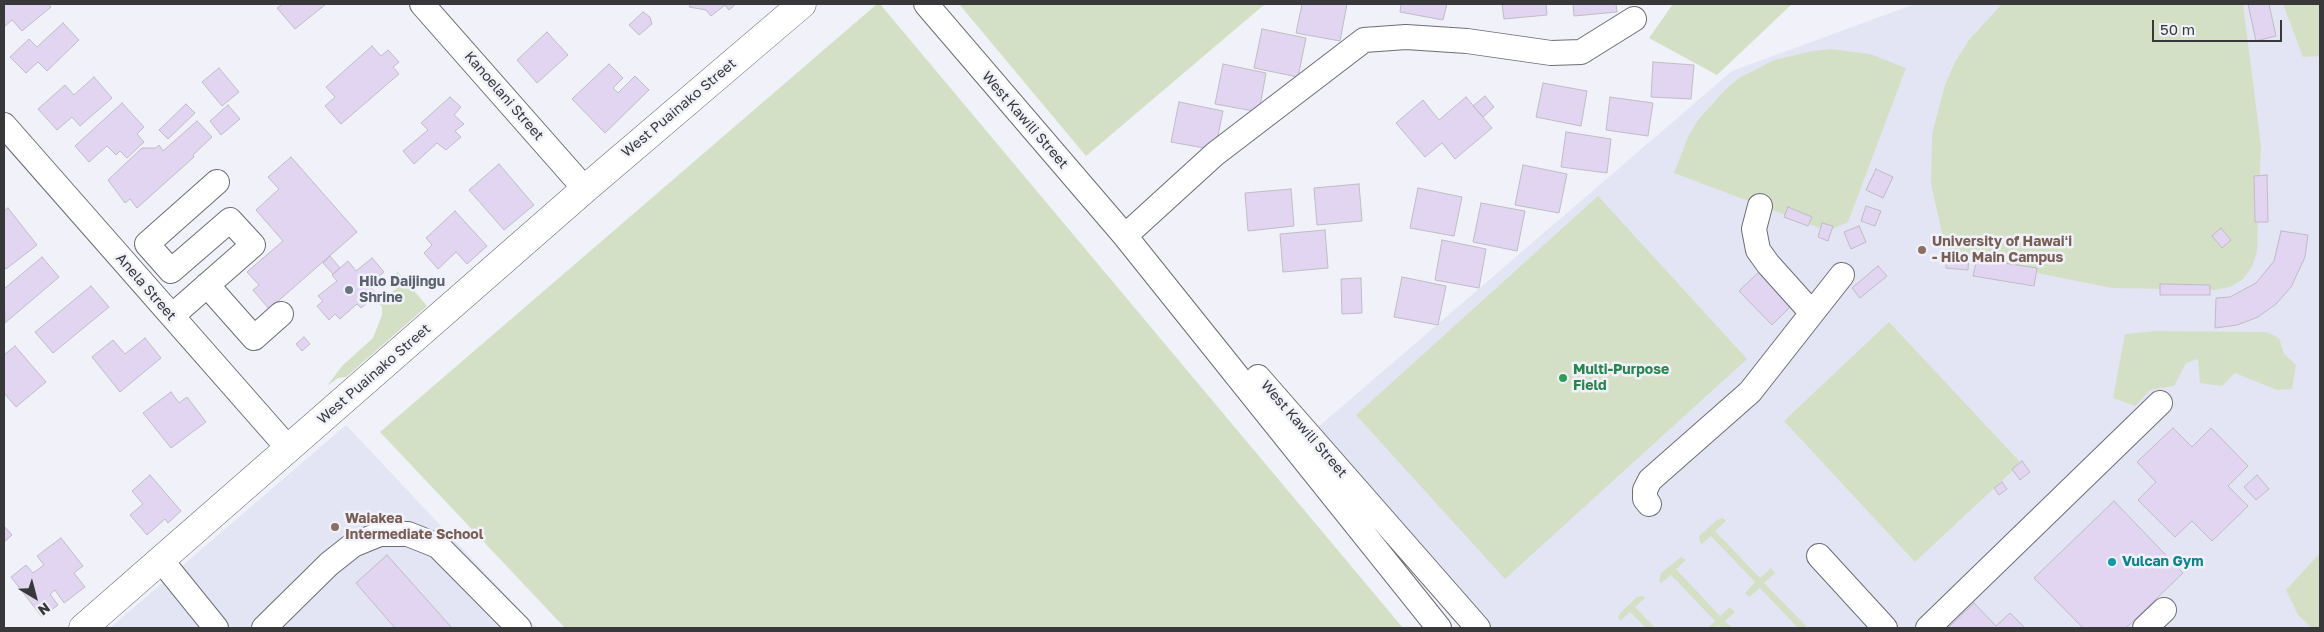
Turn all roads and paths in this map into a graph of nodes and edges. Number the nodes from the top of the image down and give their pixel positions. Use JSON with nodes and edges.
{"nodes":[{"id":1,"x":422,"y":4,"type":"edge"},
{"id":2,"x":802,"y":4,"type":"edge"},
{"id":3,"x":926,"y":4,"type":"edge"},
{"id":4,"x":1634,"y":19,"type":"dead end"},
{"id":5,"x":4,"y":125,"type":"edge"},
{"id":6,"x":217,"y":182,"type":"dead end"},
{"id":7,"x":585,"y":189,"type":"junction"},
{"id":8,"x":1760,"y":206,"type":"dead end"},
{"id":9,"x":1125,"y":236,"type":"junction"},
{"id":10,"x":1842,"y":275,"type":"dead end"},
{"id":11,"x":207,"y":285,"type":"junction"},
{"id":12,"x":1812,"y":313,"type":"junction"},
{"id":13,"x":280,"y":314,"type":"dead end"},
{"id":14,"x":172,"y":316,"type":"junction"},
{"id":15,"x":2160,"y":403,"type":"dead end"},
{"id":16,"x":288,"y":448,"type":"junction"},
{"id":17,"x":1649,"y":504,"type":"dead end"},
{"id":18,"x":1819,"y":556,"type":"dead end"},
{"id":19,"x":161,"y":560,"type":"junction"},
{"id":20,"x":2164,"y":610,"type":"dead end"},
{"id":21,"x":95,"y":625,"type":"edge"},
{"id":22,"x":216,"y":628,"type":"edge"},
{"id":23,"x":264,"y":628,"type":"edge"},
{"id":24,"x":519,"y":628,"type":"edge"},
{"id":25,"x":1439,"y":628,"type":"edge"},
{"id":26,"x":1478,"y":628,"type":"edge"},
{"id":27,"x":1885,"y":628,"type":"edge"},
{"id":28,"x":1928,"y":628,"type":"edge"},
{"id":29,"x":2145,"y":628,"type":"edge"}],
"edges":[{"from":1,"to":7,"type":"street","name":"Kanoelani Street"},
{"from":2,"to":7,"type":"highway","name":"West Puainako Street"},
{"from":3,"to":9,"type":"street","name":"West Kawili Street"},
{"from":4,"to":9,"type":"street"},
{"from":5,"to":14,"type":"street","name":"Anela Street"},
{"from":6,"to":11,"type":"street"},
{"from":7,"to":16,"type":"highway","name":"West Puainako Street"},
{"from":8,"to":12,"type":"street"},
{"from":9,"to":25,"type":"street","name":"West Kawili Street"},
{"from":9,"to":26,"type":"street","name":"West Kawili Street"},
{"from":10,"to":12,"type":"street"},
{"from":11,"to":13,"type":"street"},
{"from":11,"to":14,"type":"street"},
{"from":12,"to":17,"type":"street"},
{"from":14,"to":16,"type":"street","name":"Anela Street"},
{"from":15,"to":28,"type":"street"},
{"from":16,"to":19,"type":"highway","name":"West Puainako Street"},
{"from":18,"to":27,"type":"street"},
{"from":19,"to":21,"type":"highway","name":"West Puainako Street"},
{"from":19,"to":22,"type":"street"},
{"from":20,"to":29,"type":"street"},
{"from":23,"to":24,"type":"street"}]}
